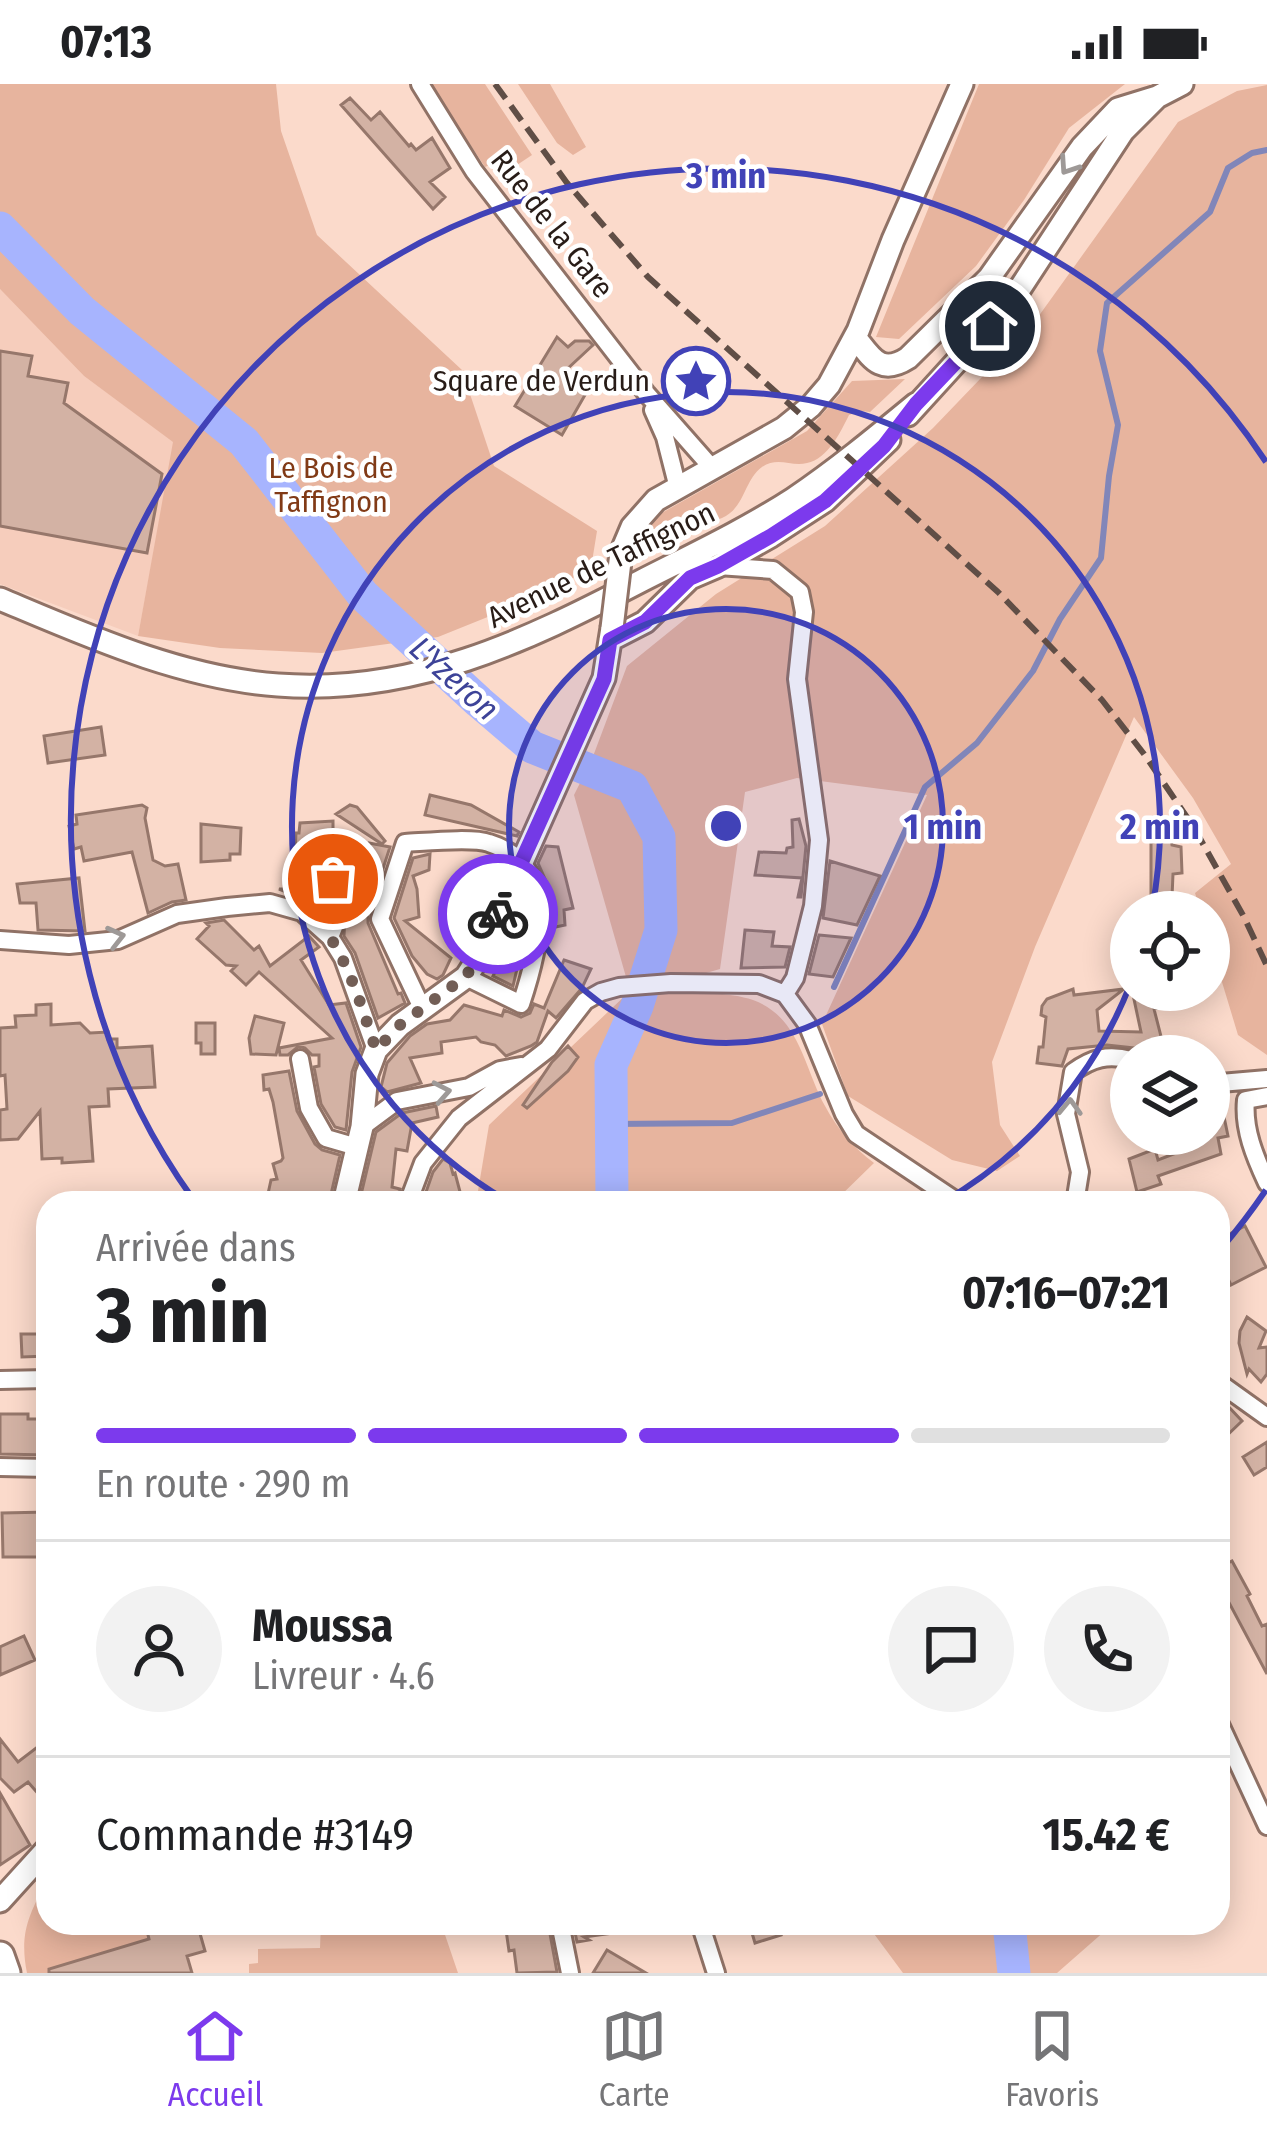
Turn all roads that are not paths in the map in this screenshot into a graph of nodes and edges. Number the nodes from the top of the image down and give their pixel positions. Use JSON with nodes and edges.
{"nodes":[{"id":1,"x":420,"y":84,"type":"edge"},
{"id":2,"x":962,"y":84,"type":"edge"},
{"id":3,"x":1182,"y":84,"type":"edge"},
{"id":4,"x":1157,"y":97,"type":"junction"},
{"id":5,"x":856,"y":337,"type":"junction"},
{"id":6,"x":898,"y":364,"type":"junction"},
{"id":7,"x":839,"y":368,"type":"junction"},
{"id":8,"x":646,"y":393,"type":"junction"},
{"id":9,"x":916,"y":404,"type":"junction"},
{"id":10,"x":713,"y":469,"type":"junction"},
{"id":11,"x":678,"y":488,"type":"junction"},
{"id":12,"x":771,"y":536,"type":"junction"},
{"id":13,"x":718,"y":566,"type":"junction"},
{"id":14,"x":773,"y":570,"type":"junction"},
{"id":15,"x":0,"y":599,"type":"edge"},
{"id":16,"x":611,"y":634,"type":"junction"},
{"id":17,"x":341,"y":842,"type":"dead end"},
{"id":18,"x":525,"y":854,"type":"junction"},
{"id":19,"x":330,"y":937,"type":"junction"},
{"id":20,"x":0,"y":940,"type":"edge"},
{"id":21,"x":466,"y":976,"type":"junction"},
{"id":22,"x":785,"y":994,"type":"junction"},
{"id":23,"x":423,"y":1010,"type":"junction"},
{"id":24,"x":376,"y":1050,"type":"junction"},
{"id":25,"x":1110,"y":1056,"type":"edge"},
{"id":26,"x":300,"y":1059,"type":"dead end"},
{"id":27,"x":526,"y":1065,"type":"junction"},
{"id":28,"x":1267,"y":1079,"type":"edge"},
{"id":29,"x":1230,"y":1082,"type":"edge"},
{"id":30,"x":1267,"y":1096,"type":"edge"},
{"id":31,"x":360,"y":1137,"type":"junction"},
{"id":32,"x":1267,"y":1184,"type":"edge"},
{"id":33,"x":347,"y":1191,"type":"edge"},
{"id":34,"x":412,"y":1191,"type":"edge"},
{"id":35,"x":941,"y":1191,"type":"edge"},
{"id":36,"x":1077,"y":1191,"type":"edge"},
{"id":37,"x":36,"y":1379,"type":"edge"},
{"id":38,"x":0,"y":1380,"type":"edge"},
{"id":39,"x":1230,"y":1391,"type":"edge"},
{"id":40,"x":1267,"y":1417,"type":"edge"},
{"id":41,"x":0,"y":1467,"type":"edge"},
{"id":42,"x":36,"y":1468,"type":"edge"},
{"id":43,"x":1230,"y":1746,"type":"edge"},
{"id":44,"x":1267,"y":1826,"type":"edge"},
{"id":45,"x":36,"y":1861,"type":"edge"},
{"id":46,"x":0,"y":1901,"type":"edge"},
{"id":47,"x":562,"y":1935,"type":"edge"},
{"id":48,"x":704,"y":1935,"type":"edge"},
{"id":49,"x":0,"y":1956,"type":"edge"},
{"id":50,"x":6,"y":1973,"type":"edge"},
{"id":51,"x":570,"y":1973,"type":"edge"},
{"id":52,"x":716,"y":1973,"type":"edge"}],
"edges":[{"from":1,"to":8,"type":"street","name":"Rue de la Gare"},
{"from":2,"to":5,"type":"street"},
{"from":3,"to":4,"type":"street"},
{"from":4,"to":6,"type":"street","one_way":true},
{"from":4,"to":9,"type":"street"},
{"from":5,"to":6,"type":"street"},
{"from":5,"to":7,"type":"street"},
{"from":6,"to":7,"type":"street"},
{"from":7,"to":10,"type":"street"},
{"from":8,"to":10,"type":"street","name":"Rue de la Gare"},
{"from":8,"to":11,"type":"street","name":"Rue de la Gare"},
{"from":9,"to":12,"type":"street"},
{"from":9,"to":15,"type":"street","name":"Avenue de Taffignon"},
{"from":10,"to":11,"type":"street"},
{"from":11,"to":16,"type":"street","bridge":true},
{"from":12,"to":13,"type":"street"},
{"from":12,"to":14,"type":"street"},
{"from":13,"to":14,"type":"street"},
{"from":13,"to":16,"type":"street"},
{"from":14,"to":22,"type":"street"},
{"from":16,"to":18,"type":"street"},
{"from":17,"to":19,"type":"street"},
{"from":18,"to":21,"type":"street"},
{"from":18,"to":21,"type":"street"},
{"from":18,"to":23,"type":"street"},
{"from":20,"to":19,"type":"street","one_way":true},
{"from":19,"to":24,"type":"street"},
{"from":21,"to":23,"type":"street"},
{"from":22,"to":27,"type":"street"},
{"from":22,"to":35,"type":"street"},
{"from":23,"to":24,"type":"street"},
{"from":24,"to":31,"type":"street"},
{"from":36,"to":25,"type":"street","one_way":true},
{"from":26,"to":31,"type":"street"},
{"from":31,"to":27,"type":"street","one_way":true},
{"from":27,"to":34,"type":"street"},
{"from":28,"to":29,"type":"street"},
{"from":30,"to":32,"type":"street"},
{"from":31,"to":33,"type":"street"},
{"from":37,"to":38,"type":"street"},
{"from":39,"to":40,"type":"street"},
{"from":41,"to":42,"type":"street"},
{"from":43,"to":44,"type":"street"},
{"from":45,"to":46,"type":"street"},
{"from":47,"to":51,"type":"street"},
{"from":48,"to":52,"type":"street"},
{"from":49,"to":50,"type":"main road"}]}
